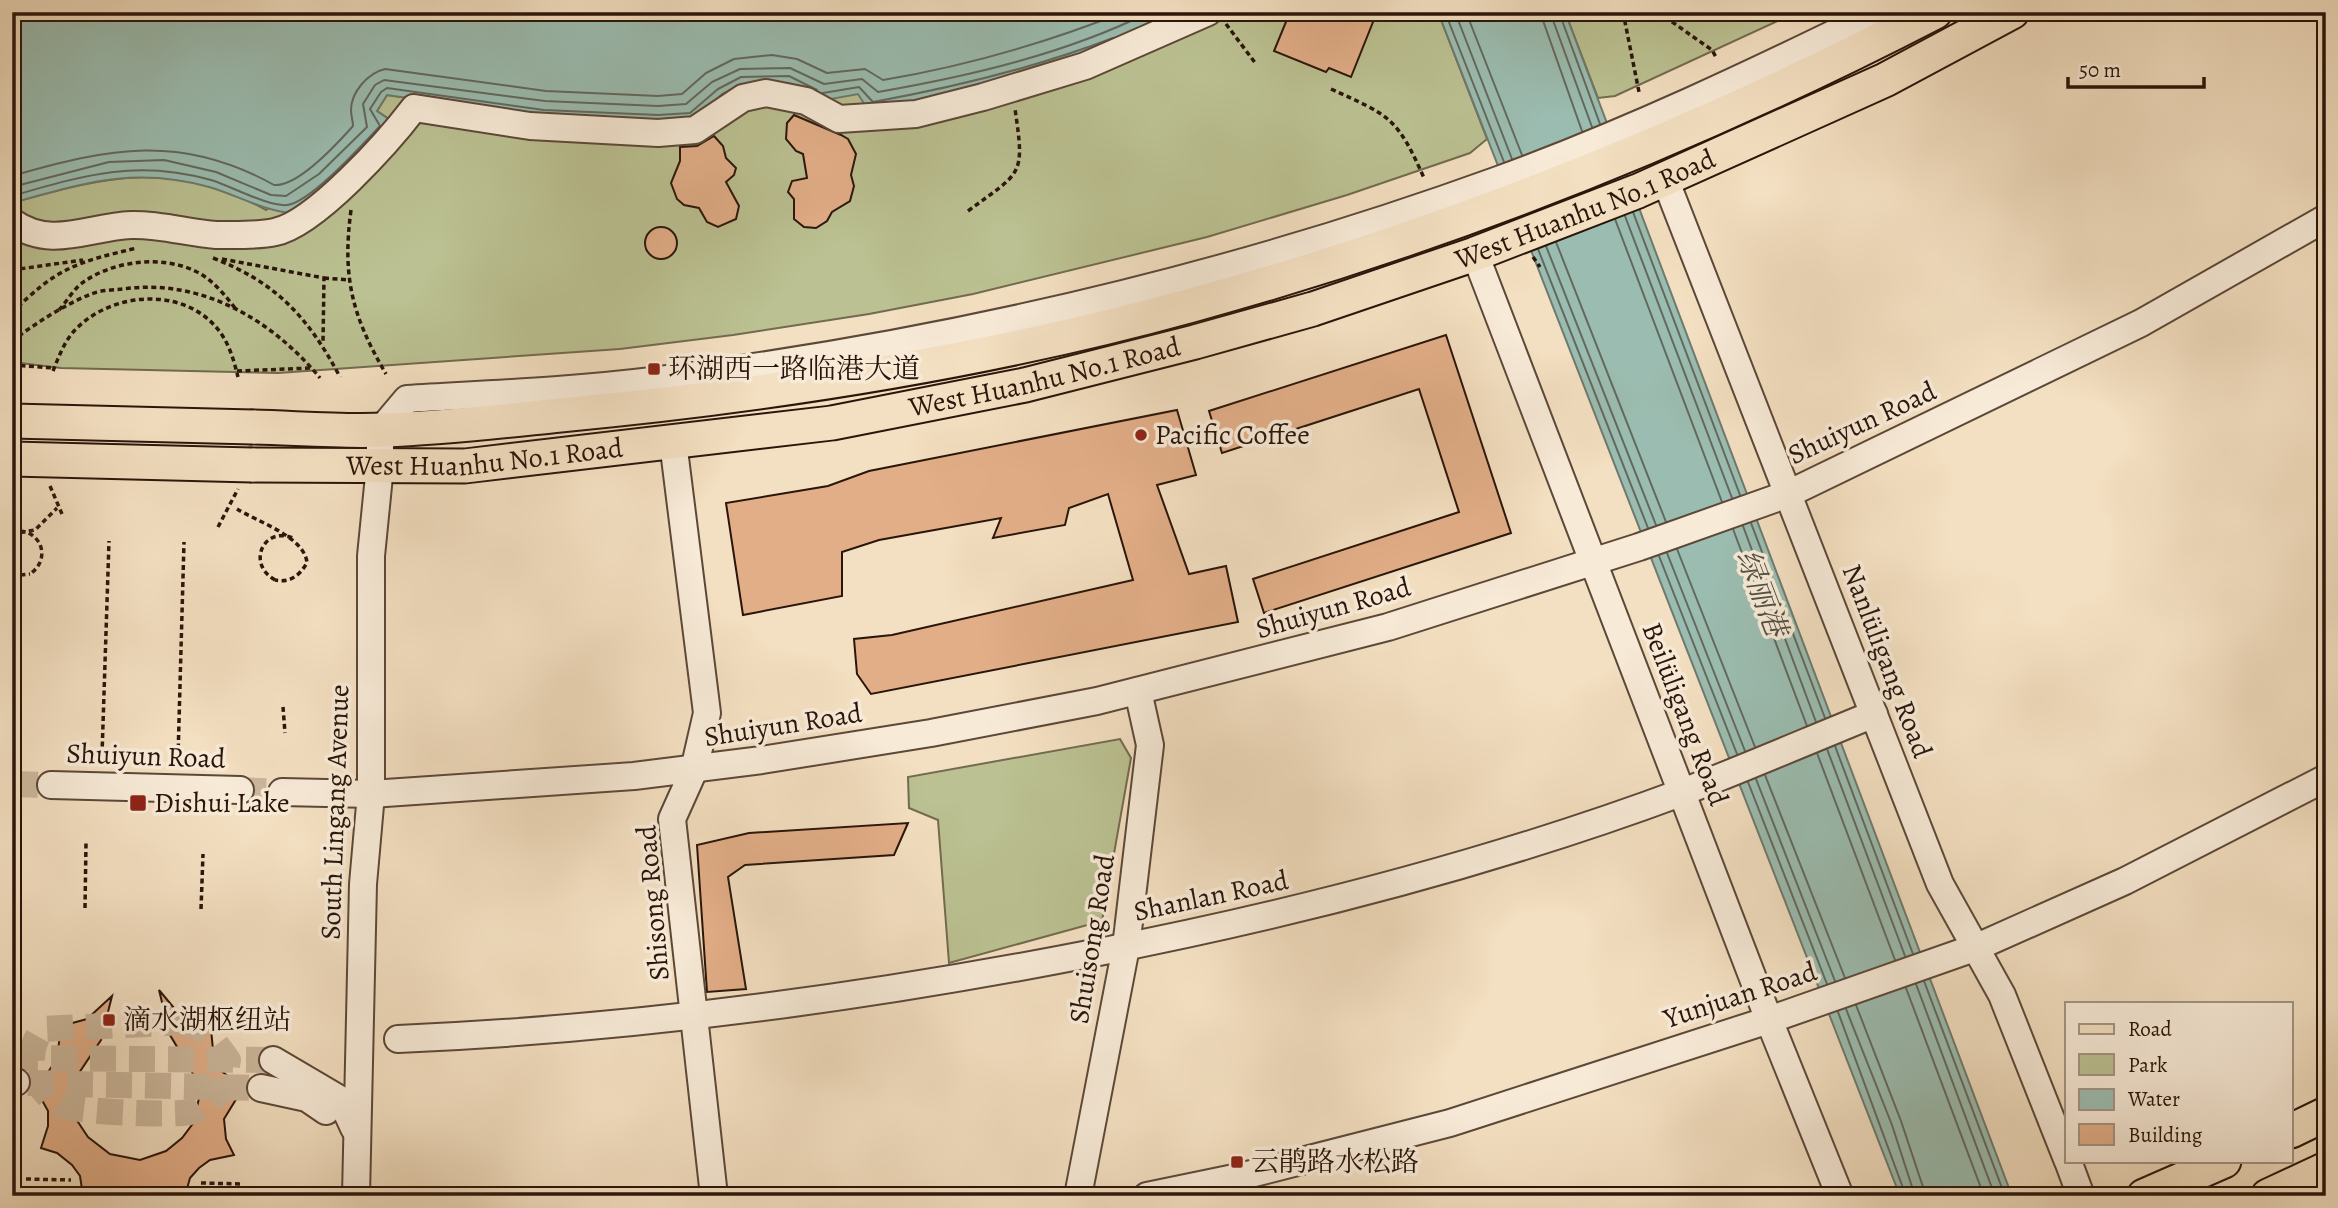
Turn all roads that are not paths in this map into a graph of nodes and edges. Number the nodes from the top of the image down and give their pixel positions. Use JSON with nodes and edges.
{"nodes":[{"id":1,"x":1878,"y":12,"type":"edge"},
{"id":2,"x":1935,"y":12,"type":"edge"},
{"id":3,"x":2012,"y":12,"type":"edge"},
{"id":4,"x":1216,"y":18,"type":"edge"},
{"id":5,"x":1621,"y":144,"type":"junction"},
{"id":6,"x":1652,"y":185,"type":"junction"},
{"id":7,"x":2326,"y":218,"type":"edge"},
{"id":8,"x":12,"y":222,"type":"edge"},
{"id":9,"x":1475,"y":254,"type":"junction"},
{"id":10,"x":12,"y":421,"type":"edge"},
{"id":11,"x":380,"y":431,"type":"junction"},
{"id":12,"x":673,"y":442,"type":"junction"},
{"id":13,"x":12,"y":459,"type":"edge"},
{"id":14,"x":380,"y":466,"type":"junction"},
{"id":15,"x":1788,"y":494,"type":"junction"},
{"id":16,"x":1592,"y":560,"type":"junction"},
{"id":17,"x":1138,"y":691,"type":"junction"},
{"id":18,"x":1874,"y":714,"type":"junction"},
{"id":19,"x":694,"y":770,"type":"junction"},
{"id":20,"x":2326,"y":778,"type":"edge"},
{"id":21,"x":51,"y":785,"type":"tunnel mouth"},
{"id":22,"x":240,"y":790,"type":"tunnel mouth"},
{"id":23,"x":282,"y":792,"type":"tunnel mouth"},
{"id":24,"x":1681,"y":792,"type":"junction"},
{"id":25,"x":371,"y":794,"type":"junction"},
{"id":26,"x":1126,"y":947,"type":"junction"},
{"id":27,"x":1977,"y":947,"type":"junction"},
{"id":28,"x":694,"y":1017,"type":"junction"},
{"id":29,"x":1769,"y":1020,"type":"junction"},
{"id":30,"x":398,"y":1039,"type":"dead end"},
{"id":31,"x":273,"y":1060,"type":"tunnel mouth"},
{"id":32,"x":261,"y":1088,"type":"tunnel mouth"},
{"id":33,"x":2326,"y":1114,"type":"edge"},
{"id":34,"x":2292,"y":1130,"type":"edge"},
{"id":35,"x":356,"y":1133,"type":"junction"},
{"id":36,"x":2065,"y":1155,"type":"edge"},
{"id":37,"x":2068,"y":1162,"type":"edge"},
{"id":38,"x":2222,"y":1162,"type":"edge"},
{"id":39,"x":2326,"y":1169,"type":"edge"},
{"id":40,"x":356,"y":1196,"type":"edge"},
{"id":41,"x":715,"y":1196,"type":"edge"},
{"id":42,"x":1078,"y":1196,"type":"edge"},
{"id":43,"x":1147,"y":1196,"type":"edge"},
{"id":44,"x":1840,"y":1196,"type":"edge"},
{"id":45,"x":2081,"y":1196,"type":"edge"},
{"id":46,"x":2144,"y":1196,"type":"edge"},
{"id":47,"x":2268,"y":1196,"type":"edge"}],
"edges":[{"from":1,"to":5,"type":"street"},
{"from":2,"to":5,"type":"main road","name":"West Huanhu No.1 Road"},
{"from":3,"to":6,"type":"main road","name":"West Huanhu No.1 Road"},
{"from":4,"to":8,"type":"street"},
{"from":5,"to":11,"type":"main road","name":"West Huanhu No.1 Road"},
{"from":6,"to":9,"type":"main road","name":"West Huanhu No.1 Road"},
{"from":6,"to":15,"type":"street","name":"Nanlüligang Road"},
{"from":7,"to":15,"type":"street","name":"Shuiyun Road"},
{"from":9,"to":12,"type":"main road","name":"West Huanhu No.1 Road"},
{"from":9,"to":16,"type":"street","name":"Beilüligang Road"},
{"from":10,"to":11,"type":"main road","name":"West Huanhu No.1 Road","bridge":true},
{"from":11,"to":14,"type":"street","name":"South Lingang Avenue"},
{"from":12,"to":14,"type":"main road","name":"West Huanhu No.1 Road"},
{"from":12,"to":19,"type":"street","name":"Shisong Road"},
{"from":13,"to":14,"type":"main road","name":"West Huanhu No.1 Road","bridge":true},
{"from":14,"to":25,"type":"street","name":"South Lingang Avenue"},
{"from":15,"to":16,"type":"street","name":"Shuiyun Road"},
{"from":15,"to":18,"type":"street","name":"Nanlüligang Road"},
{"from":16,"to":17,"type":"street","name":"Shuiyun Road"},
{"from":16,"to":24,"type":"street","name":"Beilüligang Road"},
{"from":17,"to":19,"type":"street","name":"Shuiyun Road"},
{"from":17,"to":26,"type":"street","name":"Shuisong Road"},
{"from":18,"to":24,"type":"street","name":"Shanlan Road"},
{"from":18,"to":27,"type":"street","name":"Nanlüligang Road"},
{"from":19,"to":25,"type":"street","name":"Shuiyun Road"},
{"from":19,"to":28,"type":"street","name":"Shisong Road"},
{"from":20,"to":27,"type":"street","name":"Yunjuan Road"},
{"from":21,"to":22,"type":"street","name":"Shuiyun Road"},
{"from":23,"to":25,"type":"street","name":"Shuiyun Road"},
{"from":24,"to":26,"type":"street","name":"Shanlan Road"},
{"from":24,"to":29,"type":"street","name":"Beilüligang Road"},
{"from":25,"to":35,"type":"street","name":"South Lingang Avenue"},
{"from":26,"to":28,"type":"street","name":"Shanlan Road"},
{"from":26,"to":42,"type":"street","name":"Shuisong Road"},
{"from":27,"to":29,"type":"street","name":"Yunjuan Road"},
{"from":27,"to":36,"type":"street","name":"Nanlüligang Road"},
{"from":28,"to":30,"type":"street","name":"Shanlan Road"},
{"from":28,"to":41,"type":"street","name":"Shisong Road"},
{"from":29,"to":43,"type":"street","name":"Yunjuan Road"},
{"from":29,"to":44,"type":"street","name":"Beilüligang Road"},
{"from":31,"to":35,"type":"street"},
{"from":32,"to":35,"type":"street"},
{"from":33,"to":34,"type":"main road"},
{"from":35,"to":40,"type":"street","name":"South Lingang Avenue"},
{"from":37,"to":45,"type":"street","name":"Nanlüligang Road"},
{"from":38,"to":46,"type":"main road"},
{"from":39,"to":47,"type":"main road"}]}
